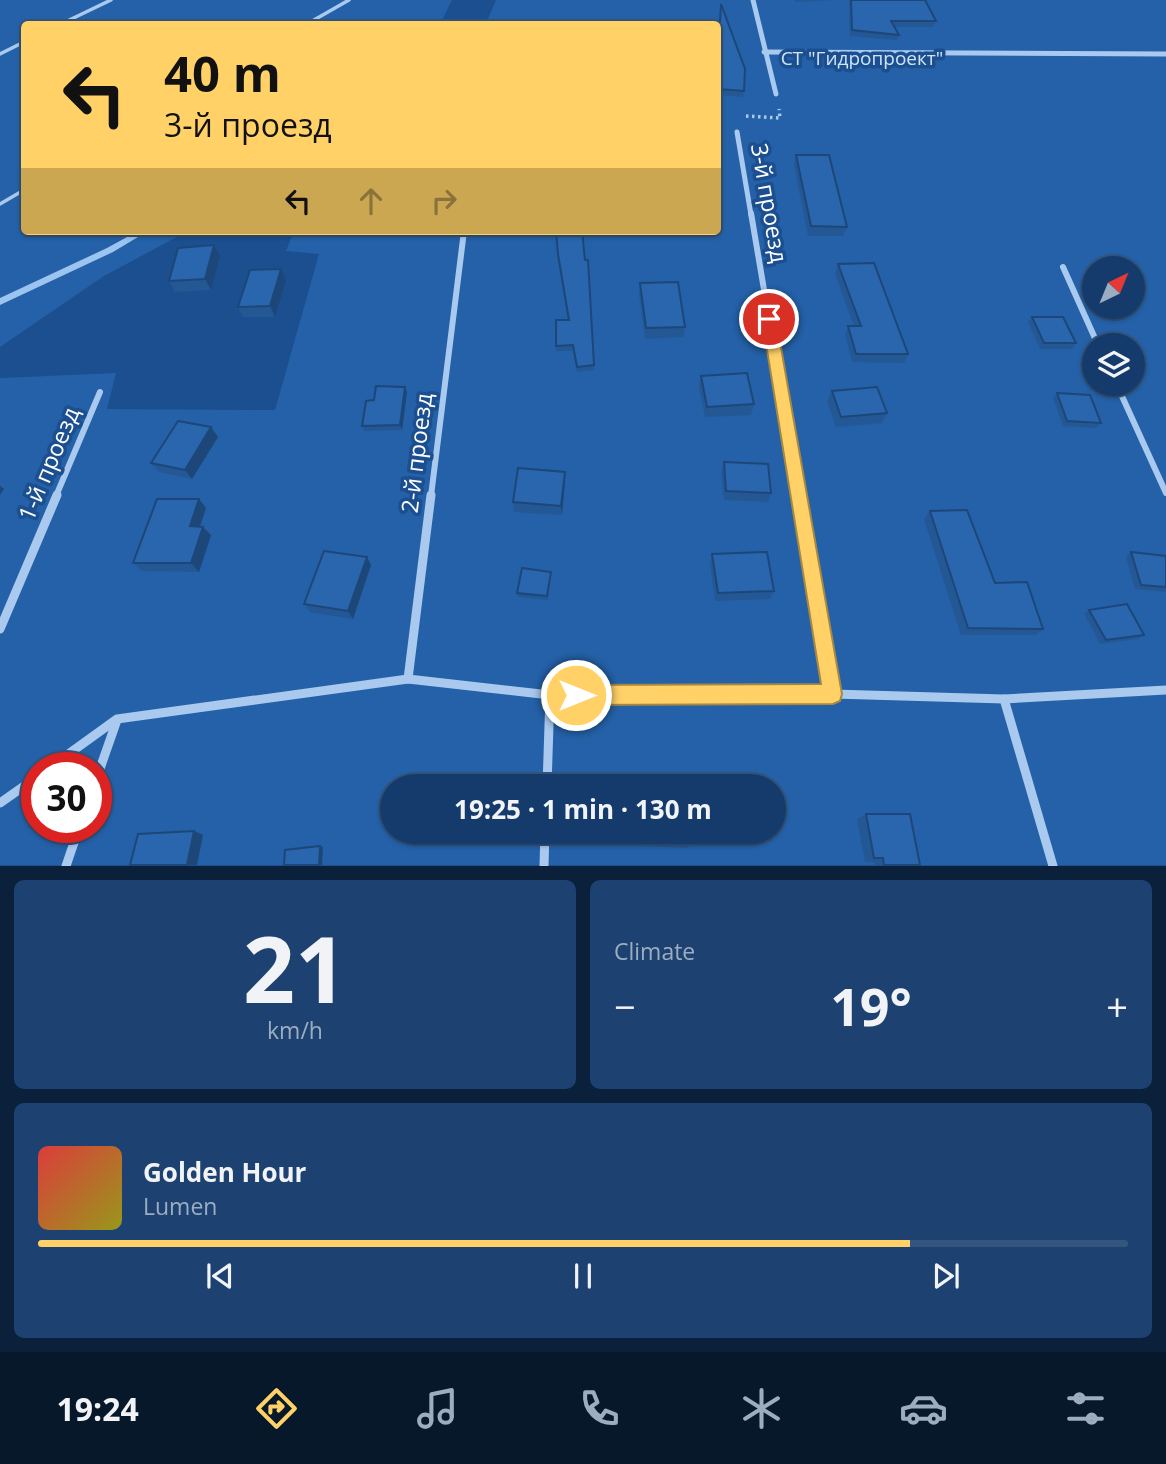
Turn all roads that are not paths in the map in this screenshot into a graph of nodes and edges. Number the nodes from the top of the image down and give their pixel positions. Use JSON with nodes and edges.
{"nodes":[{"id":1,"x":111,"y":0,"type":"edge"},
{"id":2,"x":349,"y":0,"type":"edge"},
{"id":3,"x":753,"y":0,"type":"edge"},
{"id":4,"x":67,"y":21,"type":"edge"},
{"id":5,"x":312,"y":21,"type":"edge"},
{"id":6,"x":21,"y":44,"type":"edge"},
{"id":7,"x":764,"y":52,"type":"junction"},
{"id":8,"x":0,"y":54,"type":"edge"},
{"id":9,"x":1166,"y":54,"type":"edge"},
{"id":10,"x":776,"y":94,"type":"road end"},
{"id":11,"x":737,"y":132,"type":"road end"},
{"id":12,"x":21,"y":192,"type":"edge"},
{"id":13,"x":0,"y":204,"type":"edge"},
{"id":14,"x":464,"y":235,"type":"edge"},
{"id":15,"x":1063,"y":267,"type":"dead end"},
{"id":16,"x":1093,"y":333,"type":"edge"},
{"id":17,"x":100,"y":392,"type":"dead end"},
{"id":18,"x":1122,"y":396,"type":"edge"},
{"id":19,"x":1166,"y":493,"type":"edge"},
{"id":20,"x":0,"y":629,"type":"edge"},
{"id":21,"x":408,"y":679,"type":"junction"},
{"id":22,"x":1166,"y":690,"type":"edge"},
{"id":23,"x":833,"y":694,"type":"junction"},
{"id":24,"x":550,"y":695,"type":"junction"},
{"id":25,"x":1004,"y":699,"type":"junction"},
{"id":26,"x":117,"y":719,"type":"junction"},
{"id":27,"x":71,"y":752,"type":"edge"},
{"id":28,"x":106,"y":752,"type":"edge"},
{"id":29,"x":547,"y":774,"type":"edge"},
{"id":30,"x":21,"y":788,"type":"edge"},
{"id":31,"x":0,"y":803,"type":"edge"},
{"id":32,"x":74,"y":843,"type":"edge"},
{"id":33,"x":545,"y":844,"type":"edge"},
{"id":34,"x":66,"y":866,"type":"edge"},
{"id":35,"x":544,"y":866,"type":"edge"},
{"id":36,"x":1053,"y":866,"type":"edge"}],
"edges":[{"from":1,"to":4,"type":"lane"},
{"from":2,"to":5,"type":"lane"},
{"from":3,"to":7,"type":"street"},
{"from":6,"to":8,"type":"lane"},
{"from":7,"to":9,"type":"street"},
{"from":7,"to":10,"type":"street"},
{"from":11,"to":23,"type":"street","name":"3-й проезд"},
{"from":12,"to":13,"type":"lane"},
{"from":14,"to":21,"type":"street","name":"2-й проезд"},
{"from":15,"to":16,"type":"street"},
{"from":17,"to":20,"type":"street","name":"1-й проезд"},
{"from":18,"to":19,"type":"street"},
{"from":21,"to":24,"type":"street"},
{"from":21,"to":26,"type":"street"},
{"from":22,"to":25,"type":"street"},
{"from":23,"to":24,"type":"street"},
{"from":23,"to":25,"type":"street"},
{"from":24,"to":29,"type":"street"},
{"from":25,"to":36,"type":"street"},
{"from":26,"to":27,"type":"street"},
{"from":26,"to":28,"type":"street"},
{"from":30,"to":31,"type":"street"},
{"from":32,"to":34,"type":"street"},
{"from":33,"to":35,"type":"street"}]}
